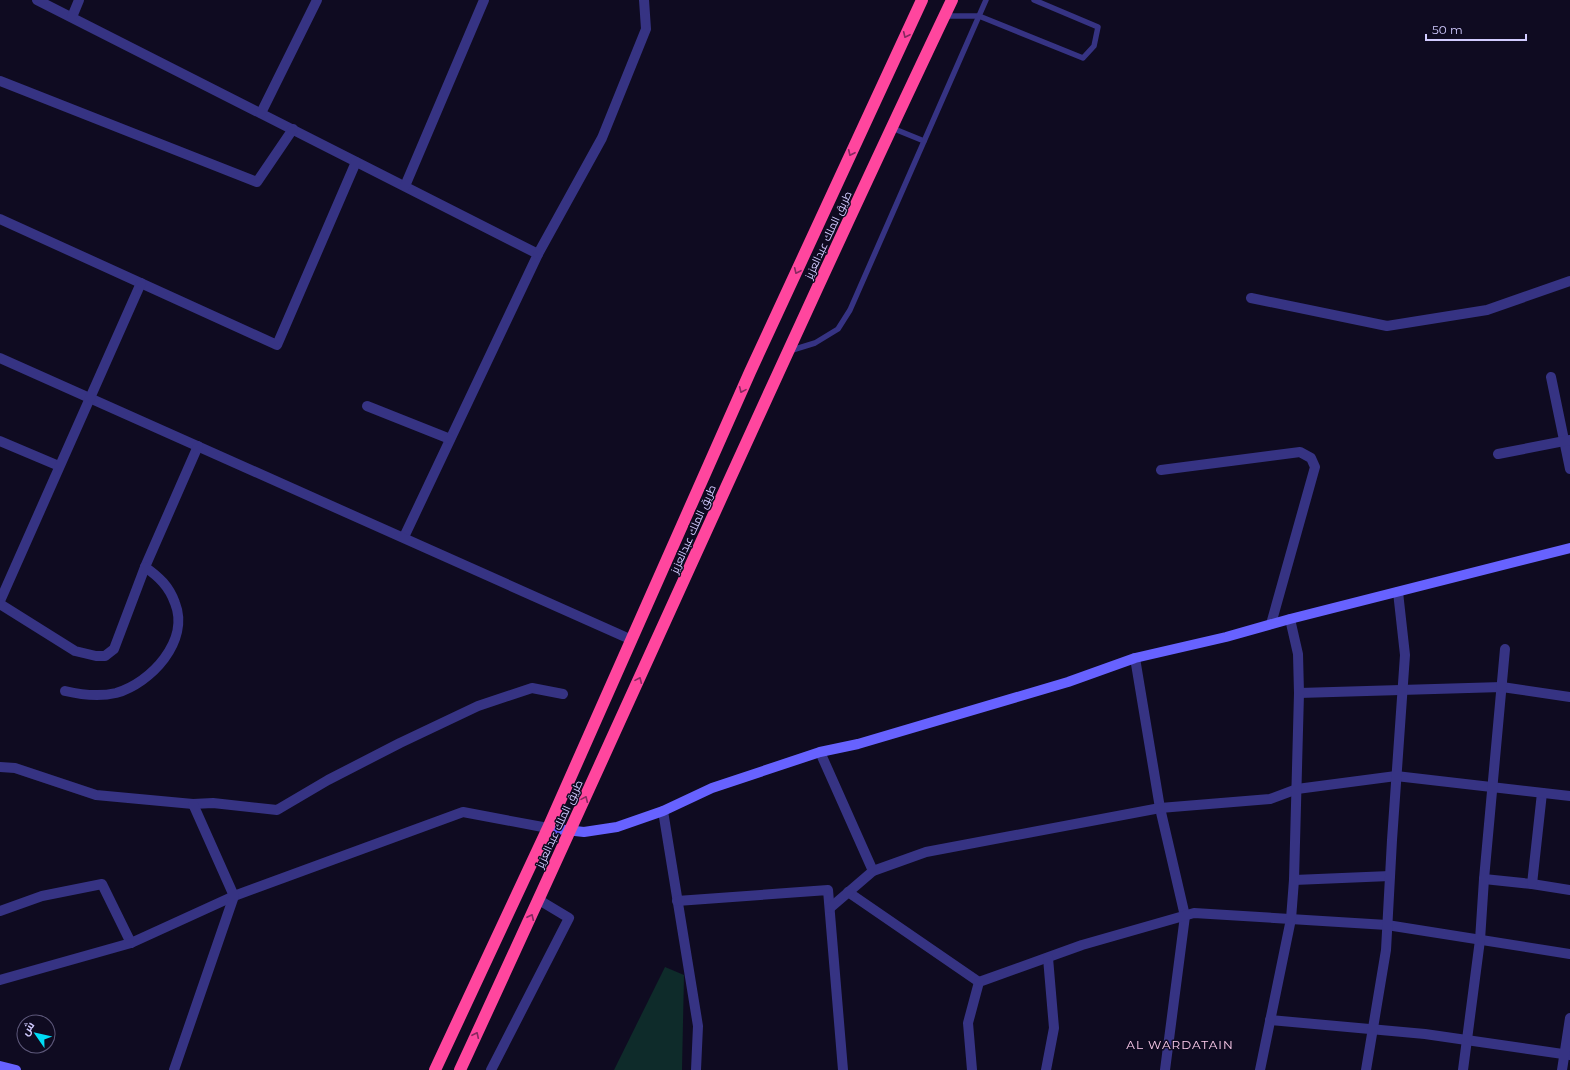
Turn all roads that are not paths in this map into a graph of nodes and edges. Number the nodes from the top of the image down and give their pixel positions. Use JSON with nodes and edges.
{"nodes":[{"id":1,"x":37,"y":0,"type":"edge"},
{"id":2,"x":79,"y":0,"type":"edge"},
{"id":3,"x":317,"y":0,"type":"edge"},
{"id":4,"x":484,"y":0,"type":"edge"},
{"id":5,"x":643,"y":0,"type":"edge"},
{"id":6,"x":922,"y":0,"type":"edge"},
{"id":7,"x":952,"y":0,"type":"edge"},
{"id":8,"x":986,"y":0,"type":"edge"},
{"id":9,"x":1034,"y":0,"type":"edge"},
{"id":10,"x":944,"y":16,"type":"junction"},
{"id":11,"x":979,"y":16,"type":"junction"},
{"id":12,"x":72,"y":18,"type":"junction"},
{"id":13,"x":0,"y":81,"type":"edge"},
{"id":14,"x":261,"y":113,"type":"junction"},
{"id":15,"x":892,"y":128,"type":"junction"},
{"id":16,"x":293,"y":129,"type":"junction"},
{"id":17,"x":924,"y":142,"type":"junction"},
{"id":18,"x":356,"y":162,"type":"junction"},
{"id":19,"x":405,"y":186,"type":"junction"},
{"id":20,"x":0,"y":219,"type":"edge"},
{"id":21,"x":538,"y":254,"type":"junction"},
{"id":22,"x":1570,"y":282,"type":"edge"},
{"id":23,"x":141,"y":283,"type":"junction"},
{"id":24,"x":1251,"y":298,"type":"dead end"},
{"id":25,"x":788,"y":352,"type":"junction"},
{"id":26,"x":0,"y":358,"type":"edge"},
{"id":27,"x":1551,"y":377,"type":"dead end"},
{"id":28,"x":89,"y":398,"type":"junction"},
{"id":29,"x":367,"y":406,"type":"dead end"},
{"id":30,"x":450,"y":439,"type":"junction"},
{"id":31,"x":1567,"y":440,"type":"edge"},
{"id":32,"x":0,"y":441,"type":"edge"},
{"id":33,"x":198,"y":446,"type":"junction"},
{"id":34,"x":1498,"y":454,"type":"dead end"},
{"id":35,"x":59,"y":466,"type":"junction"},
{"id":36,"x":1570,"y":469,"type":"edge"},
{"id":37,"x":1161,"y":470,"type":"dead end"},
{"id":38,"x":404,"y":538,"type":"junction"},
{"id":39,"x":1570,"y":548,"type":"edge"},
{"id":40,"x":145,"y":567,"type":"junction"},
{"id":41,"x":1398,"y":592,"type":"junction"},
{"id":42,"x":0,"y":600,"type":"edge"},
{"id":43,"x":0,"y":604,"type":"edge"},
{"id":44,"x":1290,"y":619,"type":"junction"},
{"id":45,"x":1271,"y":624,"type":"junction"},
{"id":46,"x":632,"y":640,"type":"junction"},
{"id":47,"x":1505,"y":649,"type":"dead end"},
{"id":48,"x":1134,"y":658,"type":"junction"},
{"id":49,"x":1502,"y":687,"type":"junction"},
{"id":50,"x":1402,"y":689,"type":"junction"},
{"id":51,"x":65,"y":691,"type":"dead end"},
{"id":52,"x":1299,"y":693,"type":"junction"},
{"id":53,"x":563,"y":694,"type":"dead end"},
{"id":54,"x":1570,"y":697,"type":"edge"},
{"id":55,"x":820,"y":752,"type":"junction"},
{"id":56,"x":0,"y":767,"type":"edge"},
{"id":57,"x":1396,"y":776,"type":"junction"},
{"id":58,"x":1492,"y":787,"type":"junction"},
{"id":59,"x":1297,"y":789,"type":"junction"},
{"id":60,"x":1542,"y":793,"type":"junction"},
{"id":61,"x":1570,"y":796,"type":"edge"},
{"id":62,"x":193,"y":804,"type":"junction"},
{"id":63,"x":1160,"y":808,"type":"junction"},
{"id":64,"x":663,"y":811,"type":"junction"},
{"id":65,"x":548,"y":828,"type":"junction"},
{"id":66,"x":571,"y":830,"type":"junction"},
{"id":67,"x":873,"y":871,"type":"junction"},
{"id":68,"x":1390,"y":876,"type":"junction"},
{"id":69,"x":1484,"y":879,"type":"junction"},
{"id":70,"x":1294,"y":880,"type":"junction"},
{"id":71,"x":1532,"y":884,"type":"junction"},
{"id":72,"x":1570,"y":890,"type":"edge"},
{"id":73,"x":848,"y":892,"type":"junction"},
{"id":74,"x":234,"y":896,"type":"junction"},
{"id":75,"x":539,"y":900,"type":"junction"},
{"id":76,"x":677,"y":901,"type":"junction"},
{"id":77,"x":830,"y":908,"type":"junction"},
{"id":78,"x":0,"y":910,"type":"edge"},
{"id":79,"x":1185,"y":916,"type":"junction"},
{"id":80,"x":1291,"y":919,"type":"junction"},
{"id":81,"x":1387,"y":925,"type":"junction"},
{"id":82,"x":1480,"y":940,"type":"junction"},
{"id":83,"x":131,"y":943,"type":"junction"},
{"id":84,"x":1570,"y":954,"type":"edge"},
{"id":85,"x":1048,"y":958,"type":"junction"},
{"id":86,"x":0,"y":980,"type":"edge"},
{"id":87,"x":979,"y":982,"type":"junction"},
{"id":88,"x":1570,"y":1018,"type":"edge"},
{"id":89,"x":1270,"y":1020,"type":"junction"},
{"id":90,"x":1372,"y":1029,"type":"junction"},
{"id":91,"x":1468,"y":1040,"type":"junction"},
{"id":92,"x":1567,"y":1055,"type":"edge"},
{"id":93,"x":0,"y":1066,"type":"edge"},
{"id":94,"x":16,"y":1070,"type":"edge"},
{"id":95,"x":174,"y":1070,"type":"edge"},
{"id":96,"x":435,"y":1070,"type":"edge"},
{"id":97,"x":460,"y":1070,"type":"edge"},
{"id":98,"x":491,"y":1070,"type":"edge"},
{"id":99,"x":696,"y":1070,"type":"edge"},
{"id":100,"x":843,"y":1070,"type":"edge"},
{"id":101,"x":972,"y":1070,"type":"edge"},
{"id":102,"x":1046,"y":1070,"type":"edge"},
{"id":103,"x":1165,"y":1070,"type":"edge"},
{"id":104,"x":1260,"y":1070,"type":"edge"},
{"id":105,"x":1366,"y":1070,"type":"edge"},
{"id":106,"x":1463,"y":1070,"type":"edge"},
{"id":107,"x":1562,"y":1070,"type":"edge"}],
"edges":[{"from":1,"to":12,"type":"street"},
{"from":2,"to":12,"type":"street"},
{"from":3,"to":14,"type":"street"},
{"from":4,"to":19,"type":"street"},
{"from":5,"to":21,"type":"street"},
{"from":6,"to":46,"type":"highway","name":"طريق الملك عبدالعزيز","one_way":true},
{"from":7,"to":10,"type":"highway","name":"طريق الملك عبدالعزيز"},
{"from":8,"to":11,"type":"lane"},
{"from":9,"to":11,"type":"lane"},
{"from":10,"to":11,"type":"lane"},
{"from":10,"to":15,"type":"highway","name":"طريق الملك عبدالعزيز"},
{"from":11,"to":17,"type":"lane"},
{"from":12,"to":14,"type":"street"},
{"from":13,"to":16,"type":"street"},
{"from":14,"to":16,"type":"street"},
{"from":15,"to":17,"type":"lane"},
{"from":15,"to":25,"type":"highway","name":"طريق الملك عبدالعزيز"},
{"from":16,"to":18,"type":"street"},
{"from":17,"to":25,"type":"lane"},
{"from":18,"to":19,"type":"street"},
{"from":18,"to":23,"type":"street"},
{"from":19,"to":21,"type":"street"},
{"from":20,"to":23,"type":"street"},
{"from":21,"to":30,"type":"street"},
{"from":22,"to":24,"type":"street"},
{"from":23,"to":28,"type":"street"},
{"from":66,"to":25,"type":"highway","name":"طريق الملك عبدالعزيز","one_way":true},
{"from":26,"to":28,"type":"street"},
{"from":27,"to":31,"type":"street"},
{"from":28,"to":33,"type":"street"},
{"from":28,"to":35,"type":"street"},
{"from":29,"to":30,"type":"street"},
{"from":30,"to":38,"type":"street"},
{"from":31,"to":34,"type":"street"},
{"from":31,"to":36,"type":"street"},
{"from":32,"to":35,"type":"street"},
{"from":33,"to":38,"type":"street"},
{"from":33,"to":40,"type":"street"},
{"from":35,"to":42,"type":"street"},
{"from":37,"to":45,"type":"street"},
{"from":38,"to":46,"type":"street"},
{"from":39,"to":41,"type":"street"},
{"from":40,"to":43,"type":"street"},
{"from":40,"to":51,"type":"street"},
{"from":41,"to":44,"type":"street"},
{"from":41,"to":50,"type":"street"},
{"from":44,"to":45,"type":"street"},
{"from":44,"to":52,"type":"street"},
{"from":45,"to":48,"type":"street"},
{"from":46,"to":65,"type":"highway","name":"طريق الملك عبدالعزيز"},
{"from":47,"to":49,"type":"street"},
{"from":48,"to":55,"type":"street"},
{"from":48,"to":63,"type":"street"},
{"from":49,"to":50,"type":"street"},
{"from":49,"to":54,"type":"street"},
{"from":49,"to":58,"type":"street"},
{"from":50,"to":52,"type":"street"},
{"from":50,"to":57,"type":"street"},
{"from":52,"to":59,"type":"street"},
{"from":53,"to":62,"type":"street"},
{"from":55,"to":64,"type":"street"},
{"from":55,"to":67,"type":"street"},
{"from":56,"to":62,"type":"street"},
{"from":57,"to":58,"type":"street"},
{"from":57,"to":59,"type":"street"},
{"from":57,"to":68,"type":"street"},
{"from":58,"to":60,"type":"street"},
{"from":58,"to":69,"type":"street"},
{"from":59,"to":63,"type":"street"},
{"from":59,"to":70,"type":"street"},
{"from":60,"to":61,"type":"street"},
{"from":60,"to":71,"type":"street"},
{"from":62,"to":74,"type":"street"},
{"from":63,"to":67,"type":"street"},
{"from":63,"to":79,"type":"street"},
{"from":64,"to":66,"type":"street"},
{"from":64,"to":76,"type":"street"},
{"from":65,"to":66,"type":"street"},
{"from":65,"to":74,"type":"street"},
{"from":65,"to":96,"type":"highway","name":"طريق الملك عبدالعزيز"},
{"from":66,"to":75,"type":"highway","name":"طريق الملك عبدالعزيز"},
{"from":67,"to":73,"type":"street"},
{"from":68,"to":70,"type":"street"},
{"from":68,"to":81,"type":"street"},
{"from":69,"to":71,"type":"street"},
{"from":69,"to":82,"type":"street"},
{"from":70,"to":80,"type":"street"},
{"from":71,"to":72,"type":"street"},
{"from":73,"to":77,"type":"street"},
{"from":73,"to":87,"type":"street"},
{"from":74,"to":83,"type":"street"},
{"from":74,"to":95,"type":"street"},
{"from":97,"to":75,"type":"highway","name":"طريق الملك عبدالعزيز","one_way":true},
{"from":75,"to":98,"type":"street"},
{"from":76,"to":77,"type":"street"},
{"from":76,"to":99,"type":"street"},
{"from":77,"to":100,"type":"street"},
{"from":78,"to":83,"type":"street"},
{"from":79,"to":80,"type":"street"},
{"from":79,"to":85,"type":"street"},
{"from":79,"to":103,"type":"street"},
{"from":80,"to":81,"type":"street"},
{"from":80,"to":89,"type":"street"},
{"from":81,"to":82,"type":"street"},
{"from":81,"to":90,"type":"street"},
{"from":82,"to":84,"type":"street"},
{"from":82,"to":91,"type":"street"},
{"from":83,"to":86,"type":"street"},
{"from":85,"to":87,"type":"street"},
{"from":85,"to":102,"type":"street"},
{"from":87,"to":101,"type":"street"},
{"from":88,"to":92,"type":"street"},
{"from":89,"to":90,"type":"street"},
{"from":89,"to":104,"type":"street"},
{"from":90,"to":91,"type":"street"},
{"from":90,"to":105,"type":"street"},
{"from":91,"to":92,"type":"street"},
{"from":91,"to":106,"type":"street"},
{"from":92,"to":107,"type":"street"},
{"from":93,"to":94,"type":"street"}]}
